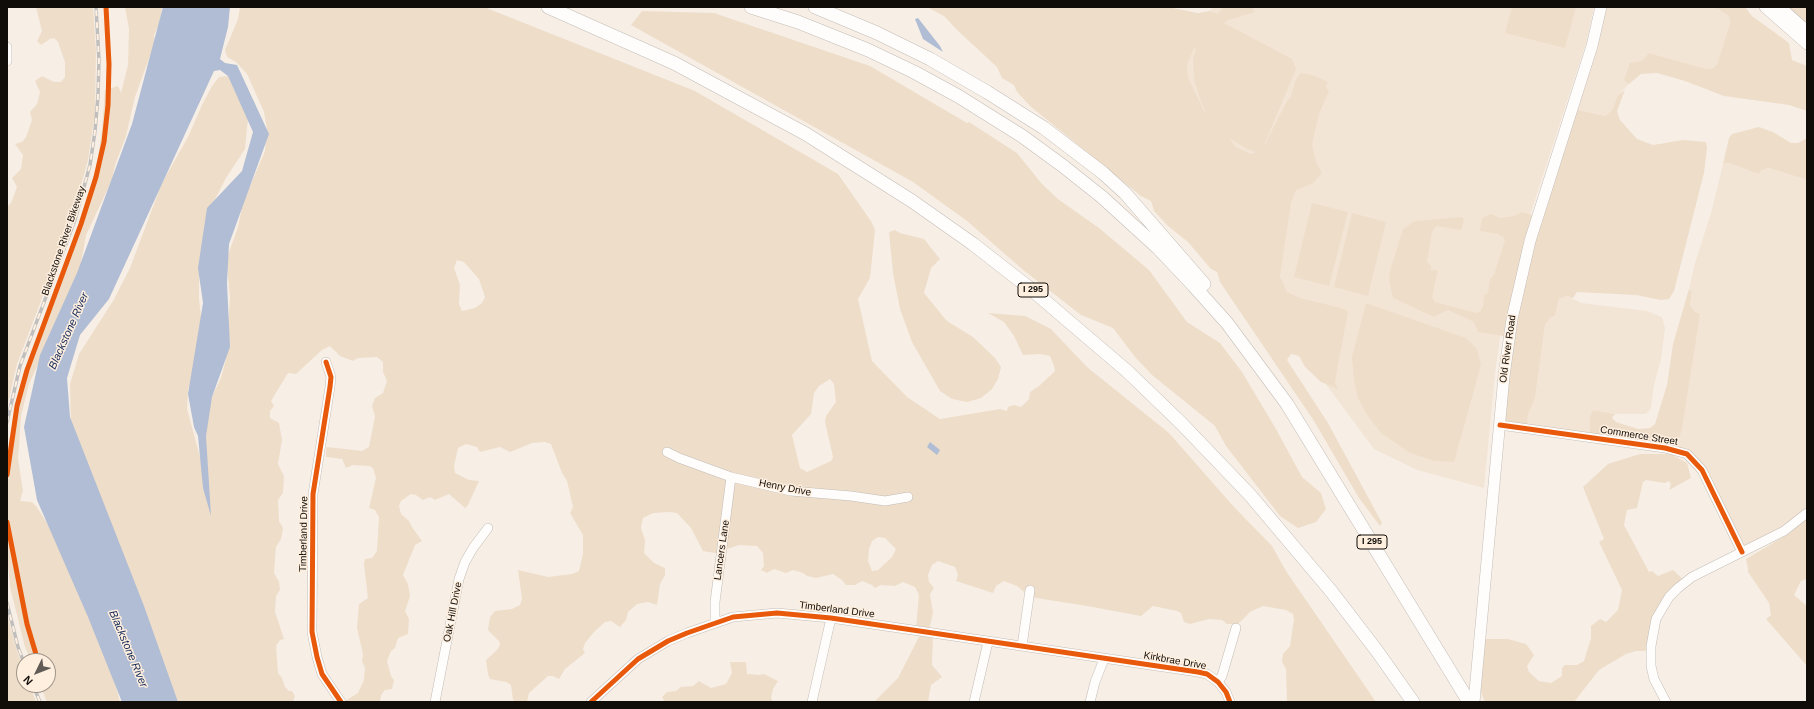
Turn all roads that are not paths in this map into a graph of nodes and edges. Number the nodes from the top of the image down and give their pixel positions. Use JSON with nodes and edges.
{"nodes":[{"id":1,"x":548,"y":7,"type":"edge"},
{"id":2,"x":751,"y":7,"type":"edge"},
{"id":3,"x":814,"y":7,"type":"edge"},
{"id":4,"x":1601,"y":7,"type":"edge"},
{"id":5,"x":1765,"y":7,"type":"edge"},
{"id":6,"x":1780,"y":7,"type":"edge"},
{"id":7,"x":1789,"y":22,"type":"junction"},
{"id":8,"x":1807,"y":31,"type":"edge"},
{"id":9,"x":1807,"y":44,"type":"edge"},
{"id":10,"x":7,"y":47,"type":"edge"},
{"id":11,"x":7,"y":61,"type":"edge"},
{"id":12,"x":326,"y":362,"type":"dead end"},
{"id":13,"x":1272,"y":383,"type":"junction"},
{"id":14,"x":1500,"y":425,"type":"junction"},
{"id":15,"x":667,"y":452,"type":"dead end"},
{"id":16,"x":732,"y":477,"type":"junction"},
{"id":17,"x":908,"y":497,"type":"dead end"},
{"id":18,"x":1807,"y":513,"type":"edge"},
{"id":19,"x":488,"y":528,"type":"dead end"},
{"id":20,"x":1742,"y":552,"type":"junction"},
{"id":21,"x":1030,"y":590,"type":"dead end"},
{"id":22,"x":831,"y":618,"type":"junction"},
{"id":23,"x":715,"y":623,"type":"junction"},
{"id":24,"x":1236,"y":628,"type":"dead end"},
{"id":25,"x":988,"y":642,"type":"junction"},
{"id":26,"x":1022,"y":646,"type":"junction"},
{"id":27,"x":1104,"y":659,"type":"junction"},
{"id":28,"x":1218,"y":682,"type":"junction"},
{"id":29,"x":341,"y":702,"type":"edge"},
{"id":30,"x":436,"y":702,"type":"edge"},
{"id":31,"x":591,"y":702,"type":"edge"},
{"id":32,"x":812,"y":702,"type":"edge"},
{"id":33,"x":974,"y":702,"type":"edge"},
{"id":34,"x":1090,"y":702,"type":"edge"},
{"id":35,"x":1230,"y":702,"type":"edge"},
{"id":36,"x":1413,"y":702,"type":"edge"},
{"id":37,"x":1469,"y":702,"type":"edge"},
{"id":38,"x":1474,"y":702,"type":"edge"},
{"id":39,"x":1666,"y":702,"type":"edge"}],
"edges":[{"from":1,"to":36,"type":"highway","number":"I 295"},
{"from":2,"to":13,"type":"highway","number":"I 295"},
{"from":3,"to":13,"type":"highway"},
{"from":4,"to":14,"type":"main road","name":"Old River Road"},
{"from":5,"to":7,"type":"main road"},
{"from":6,"to":7,"type":"main road"},
{"from":7,"to":8,"type":"main road"},
{"from":7,"to":9,"type":"main road"},
{"from":10,"to":11,"type":"street"},
{"from":12,"to":29,"type":"street","name":"Timberland Drive"},
{"from":13,"to":37,"type":"highway","number":"I 295"},
{"from":14,"to":20,"type":"street","name":"Commerce Street"},
{"from":14,"to":38,"type":"main road","name":"Old River Road"},
{"from":15,"to":16,"type":"street","name":"Henry Drive"},
{"from":16,"to":17,"type":"street","name":"Henry Drive"},
{"from":16,"to":23,"type":"street","name":"Lancers Lane"},
{"from":18,"to":20,"type":"street"},
{"from":19,"to":30,"type":"street","name":"Oak Hill Drive"},
{"from":20,"to":39,"type":"street"},
{"from":21,"to":26,"type":"street"},
{"from":22,"to":23,"type":"street","name":"Timberland Drive"},
{"from":22,"to":25,"type":"street","name":"Timberland Drive"},
{"from":22,"to":32,"type":"street"},
{"from":23,"to":31,"type":"street","name":"Timberland Drive"},
{"from":24,"to":28,"type":"street"},
{"from":25,"to":26,"type":"street","name":"Timberland Drive"},
{"from":25,"to":33,"type":"street"},
{"from":26,"to":27,"type":"street","name":"Timberland Drive"},
{"from":27,"to":28,"type":"street","name":"Kirkbrae Drive"},
{"from":27,"to":34,"type":"street"},
{"from":28,"to":35,"type":"street","name":"Kirkbrae Drive"}]}
